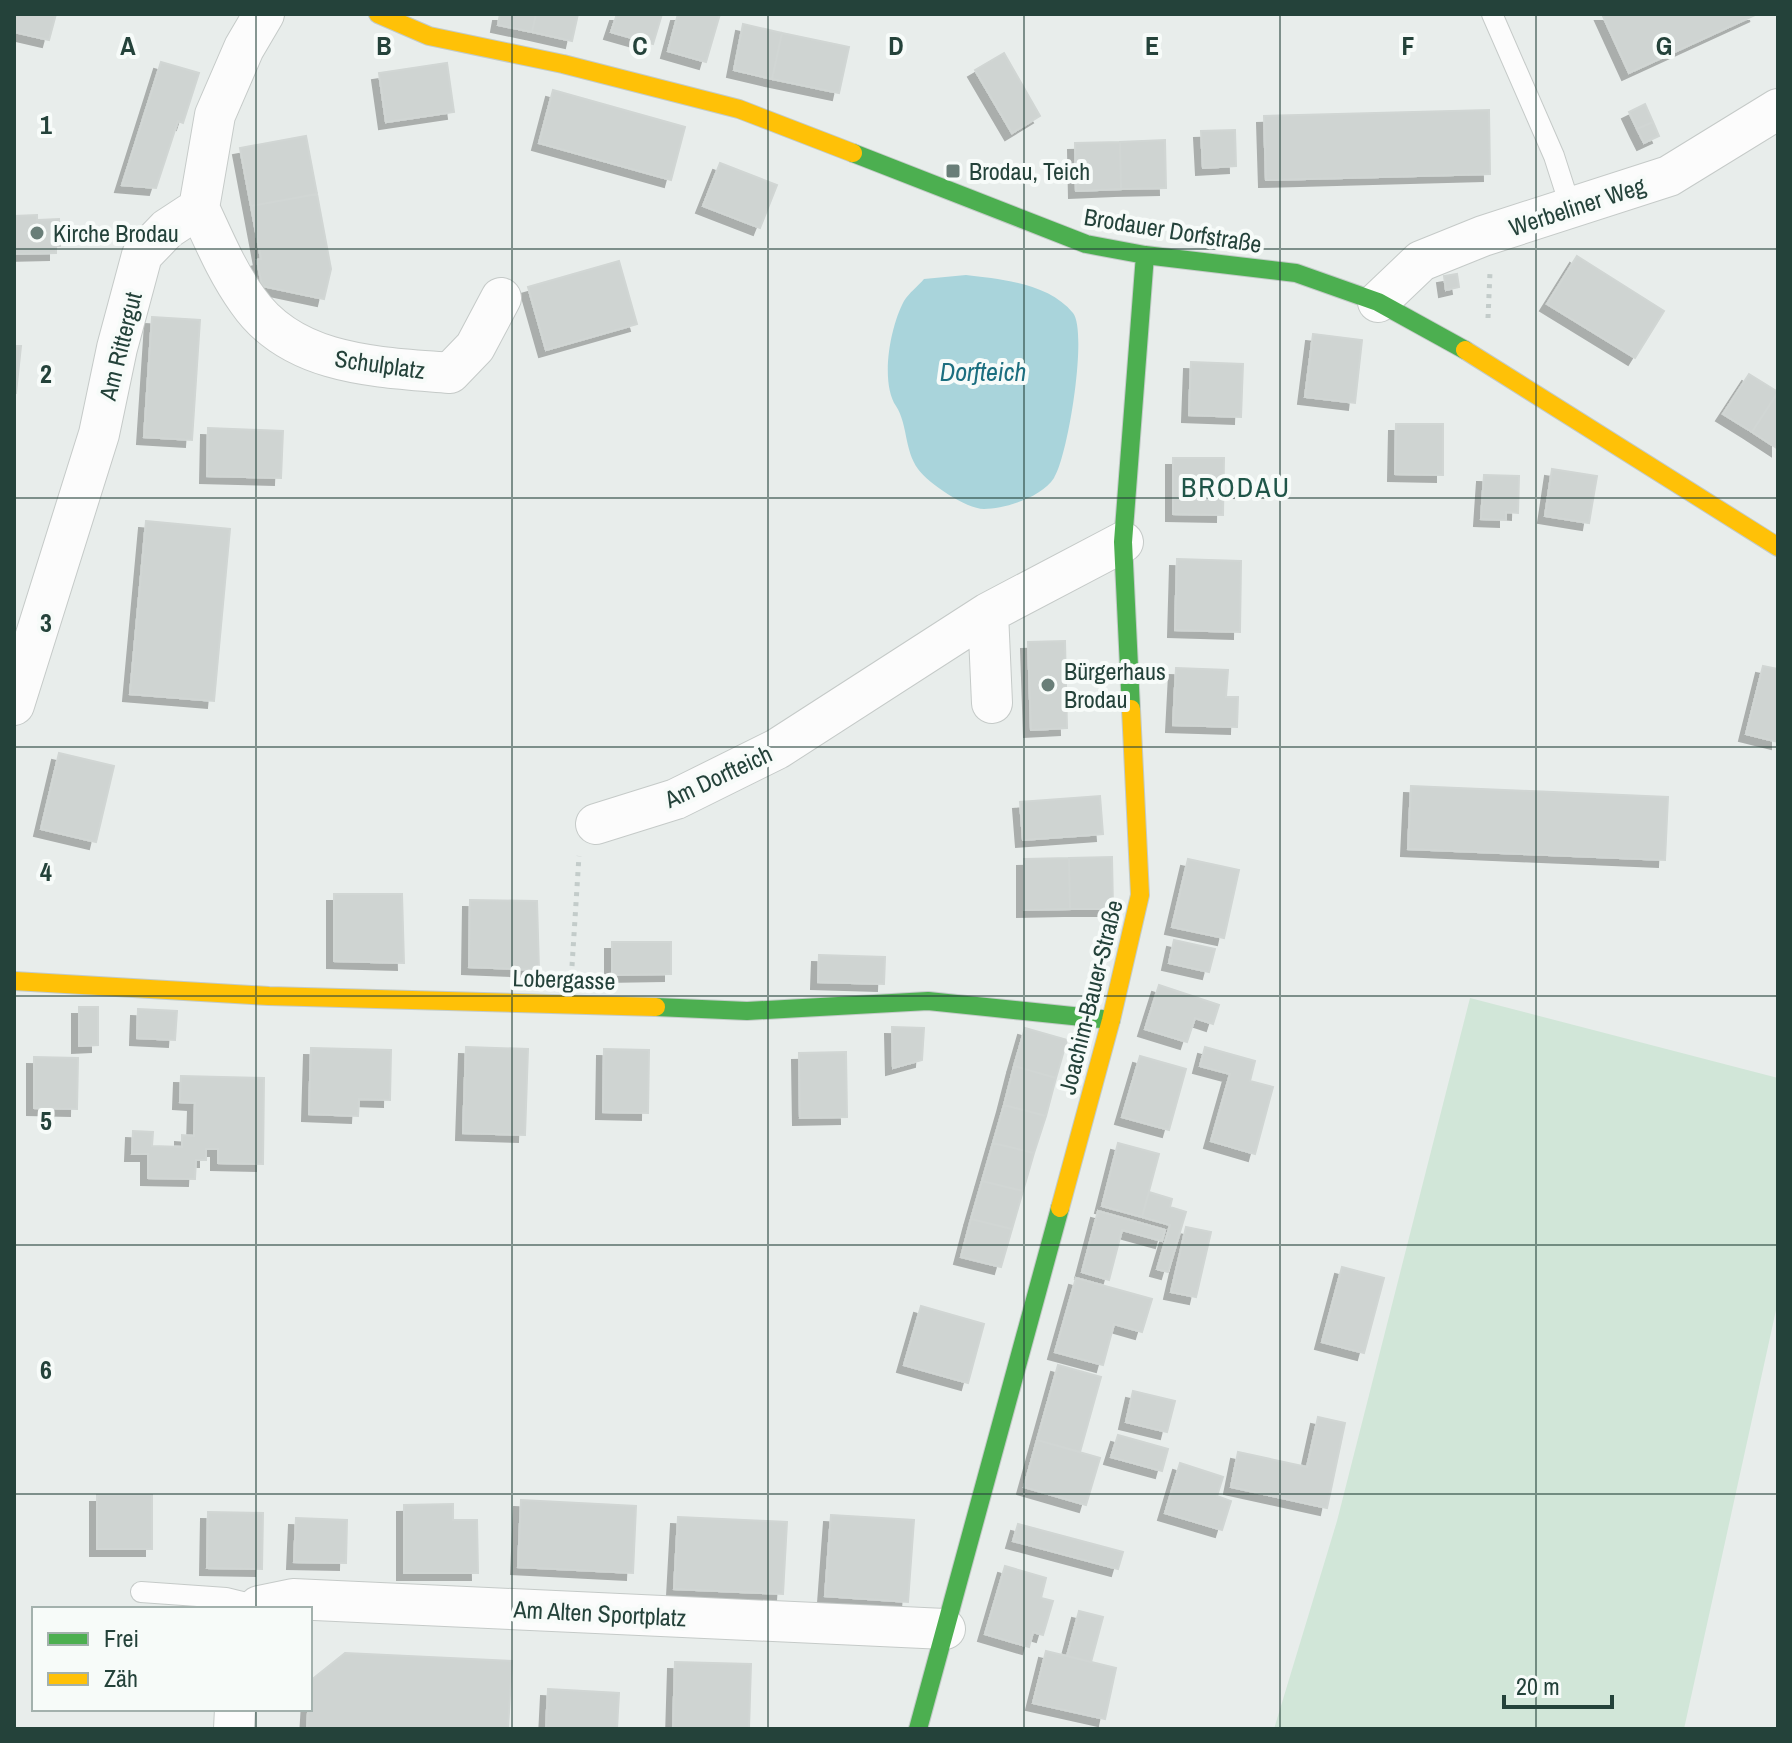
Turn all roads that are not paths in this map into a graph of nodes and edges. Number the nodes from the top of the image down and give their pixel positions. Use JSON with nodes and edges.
{"nodes":[{"id":1,"x":264,"y":14,"type":"edge"},
{"id":2,"x":378,"y":14,"type":"edge"},
{"id":3,"x":1492,"y":14,"type":"edge"},
{"id":4,"x":1778,"y":109,"type":"edge"},
{"id":5,"x":199,"y":208,"type":"junction"},
{"id":6,"x":1571,"y":209,"type":"junction"},
{"id":7,"x":1145,"y":255,"type":"junction"},
{"id":8,"x":501,"y":298,"type":"dead end"},
{"id":9,"x":1378,"y":302,"type":"junction"},
{"id":10,"x":1123,"y":542,"type":"junction"},
{"id":11,"x":1778,"y":547,"type":"edge"},
{"id":12,"x":988,"y":613,"type":"junction"},
{"id":13,"x":992,"y":703,"type":"dead end"},
{"id":14,"x":14,"y":705,"type":"edge"},
{"id":15,"x":596,"y":824,"type":"road end"},
{"id":16,"x":14,"y":981,"type":"edge"},
{"id":17,"x":1111,"y":1020,"type":"junction"},
{"id":18,"x":141,"y":1592,"type":"dead end"},
{"id":19,"x":255,"y":1607,"type":"edge"},
{"id":20,"x":262,"y":1607,"type":"edge"},
{"id":21,"x":945,"y":1629,"type":"junction"},
{"id":22,"x":918,"y":1729,"type":"edge"}],
"edges":[{"from":1,"to":5,"type":"street"},
{"from":2,"to":7,"type":"street","name":"Brodauer Dorfstraße"},
{"from":3,"to":6,"type":"lane"},
{"from":4,"to":6,"type":"street","name":"Werbeliner Weg"},
{"from":5,"to":8,"type":"street","name":"Schulplatz"},
{"from":5,"to":14,"type":"street","name":"Am Rittergut"},
{"from":6,"to":9,"type":"street","name":"Werbeliner Weg"},
{"from":7,"to":9,"type":"street","name":"Brodauer Dorfstraße"},
{"from":7,"to":10,"type":"street","name":"Joachim-Bauer-Straße"},
{"from":9,"to":11,"type":"street","name":"Brodauer Dorfstraße"},
{"from":10,"to":12,"type":"street","name":"Am Dorfteich"},
{"from":10,"to":17,"type":"street","name":"Joachim-Bauer-Straße"},
{"from":12,"to":13,"type":"street"},
{"from":12,"to":15,"type":"street","name":"Am Dorfteich"},
{"from":16,"to":17,"type":"street","name":"Lobergasse"},
{"from":17,"to":21,"type":"street","name":"Joachim-Bauer-Straße"},
{"from":18,"to":19,"type":"lane"},
{"from":20,"to":21,"type":"street","name":"Am Alten Sportplatz"},
{"from":21,"to":22,"type":"street","name":"Joachim-Bauer-Straße"}]}
